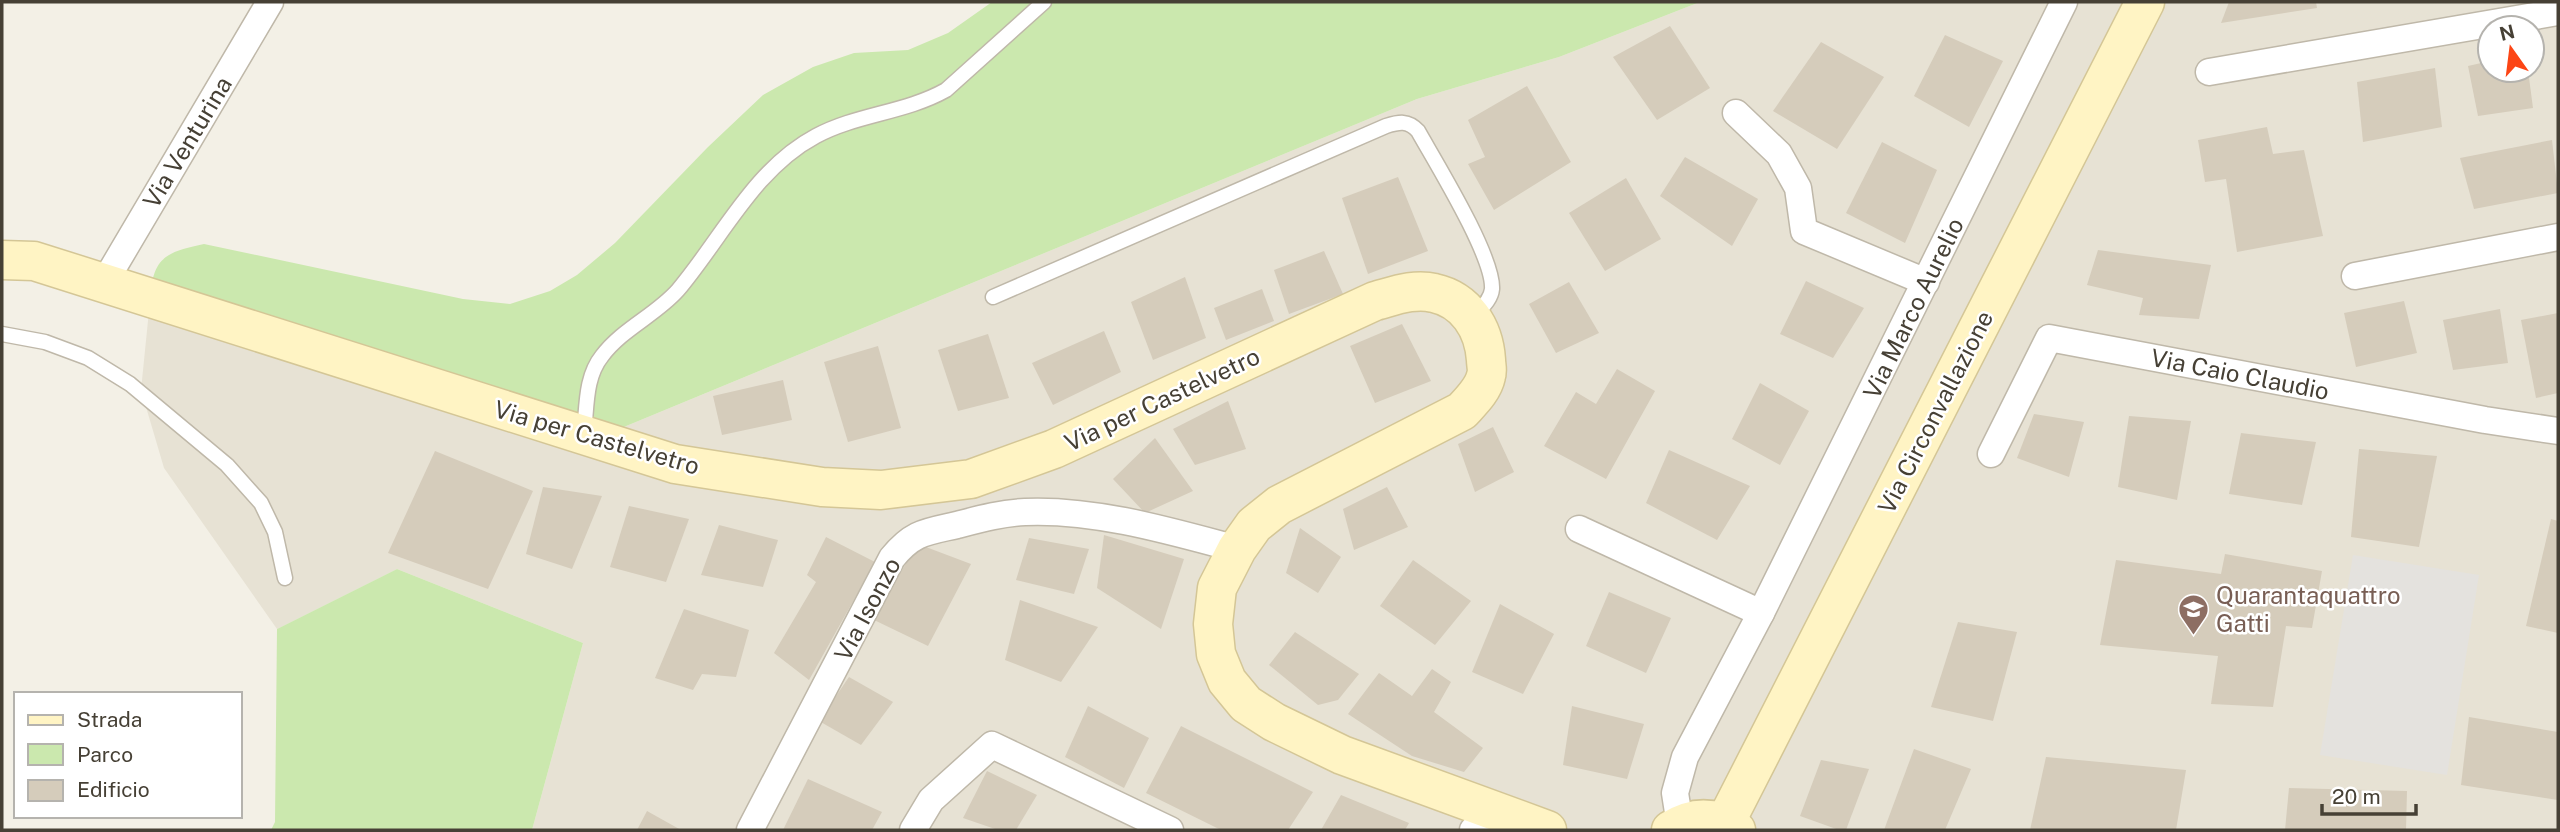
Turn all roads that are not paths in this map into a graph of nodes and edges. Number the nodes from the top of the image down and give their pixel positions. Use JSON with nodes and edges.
{"nodes":[{"id":1,"x":270,"y":2,"type":"edge"},
{"id":2,"x":1044,"y":2,"type":"edge"},
{"id":3,"x":2064,"y":2,"type":"edge"},
{"id":4,"x":2145,"y":2,"type":"edge"},
{"id":5,"x":2558,"y":12,"type":"edge"},
{"id":6,"x":2209,"y":72,"type":"dead end"},
{"id":7,"x":1735,"y":113,"type":"dead end"},
{"id":8,"x":2558,"y":237,"type":"edge"},
{"id":9,"x":2,"y":260,"type":"edge"},
{"id":10,"x":2355,"y":276,"type":"dead end"},
{"id":11,"x":1926,"y":282,"type":"junction"},
{"id":12,"x":104,"y":283,"type":"junction"},
{"id":13,"x":993,"y":297,"type":"dead end"},
{"id":14,"x":1473,"y":317,"type":"junction"},
{"id":15,"x":2,"y":334,"type":"edge"},
{"id":16,"x":2558,"y":431,"type":"edge"},
{"id":17,"x":584,"y":437,"type":"junction"},
{"id":18,"x":1992,"y":454,"type":"dead end"},
{"id":19,"x":1579,"y":529,"type":"dead end"},
{"id":20,"x":1237,"y":549,"type":"junction"},
{"id":21,"x":285,"y":578,"type":"dead end"},
{"id":22,"x":1761,"y":613,"type":"junction"},
{"id":23,"x":1483,"y":820,"type":"edge"},
{"id":24,"x":1676,"y":827,"type":"edge"},
{"id":25,"x":1731,"y":827,"type":"edge"},
{"id":26,"x":750,"y":830,"type":"edge"},
{"id":27,"x":912,"y":830,"type":"edge"},
{"id":28,"x":1170,"y":830,"type":"edge"},
{"id":29,"x":1547,"y":830,"type":"edge"}],
"edges":[{"from":1,"to":12,"type":"street","name":"Via Venturina"},
{"from":2,"to":17,"type":"lane"},
{"from":3,"to":11,"type":"street","name":"Via Marco Aurelio"},
{"from":4,"to":25,"type":"street","name":"Via Circonvallazione"},
{"from":5,"to":6,"type":"street"},
{"from":7,"to":11,"type":"street"},
{"from":8,"to":10,"type":"street"},
{"from":9,"to":12,"type":"street","name":"Via per Castelvetro"},
{"from":11,"to":22,"type":"street","name":"Via Marco Aurelio"},
{"from":12,"to":17,"type":"street","name":"Via per Castelvetro"},
{"from":13,"to":14,"type":"lane"},
{"from":14,"to":17,"type":"street","name":"Via per Castelvetro"},
{"from":14,"to":20,"type":"street"},
{"from":15,"to":21,"type":"lane"},
{"from":16,"to":18,"type":"street","name":"Via Caio Claudio"},
{"from":19,"to":22,"type":"street"},
{"from":20,"to":23,"type":"street"},
{"from":20,"to":26,"type":"street","name":"Via Isonzo"},
{"from":22,"to":24,"type":"street","name":"Via Marco Aurelio"},
{"from":23,"to":29,"type":"street"},
{"from":24,"to":25,"type":"street"},
{"from":27,"to":28,"type":"street"}]}
